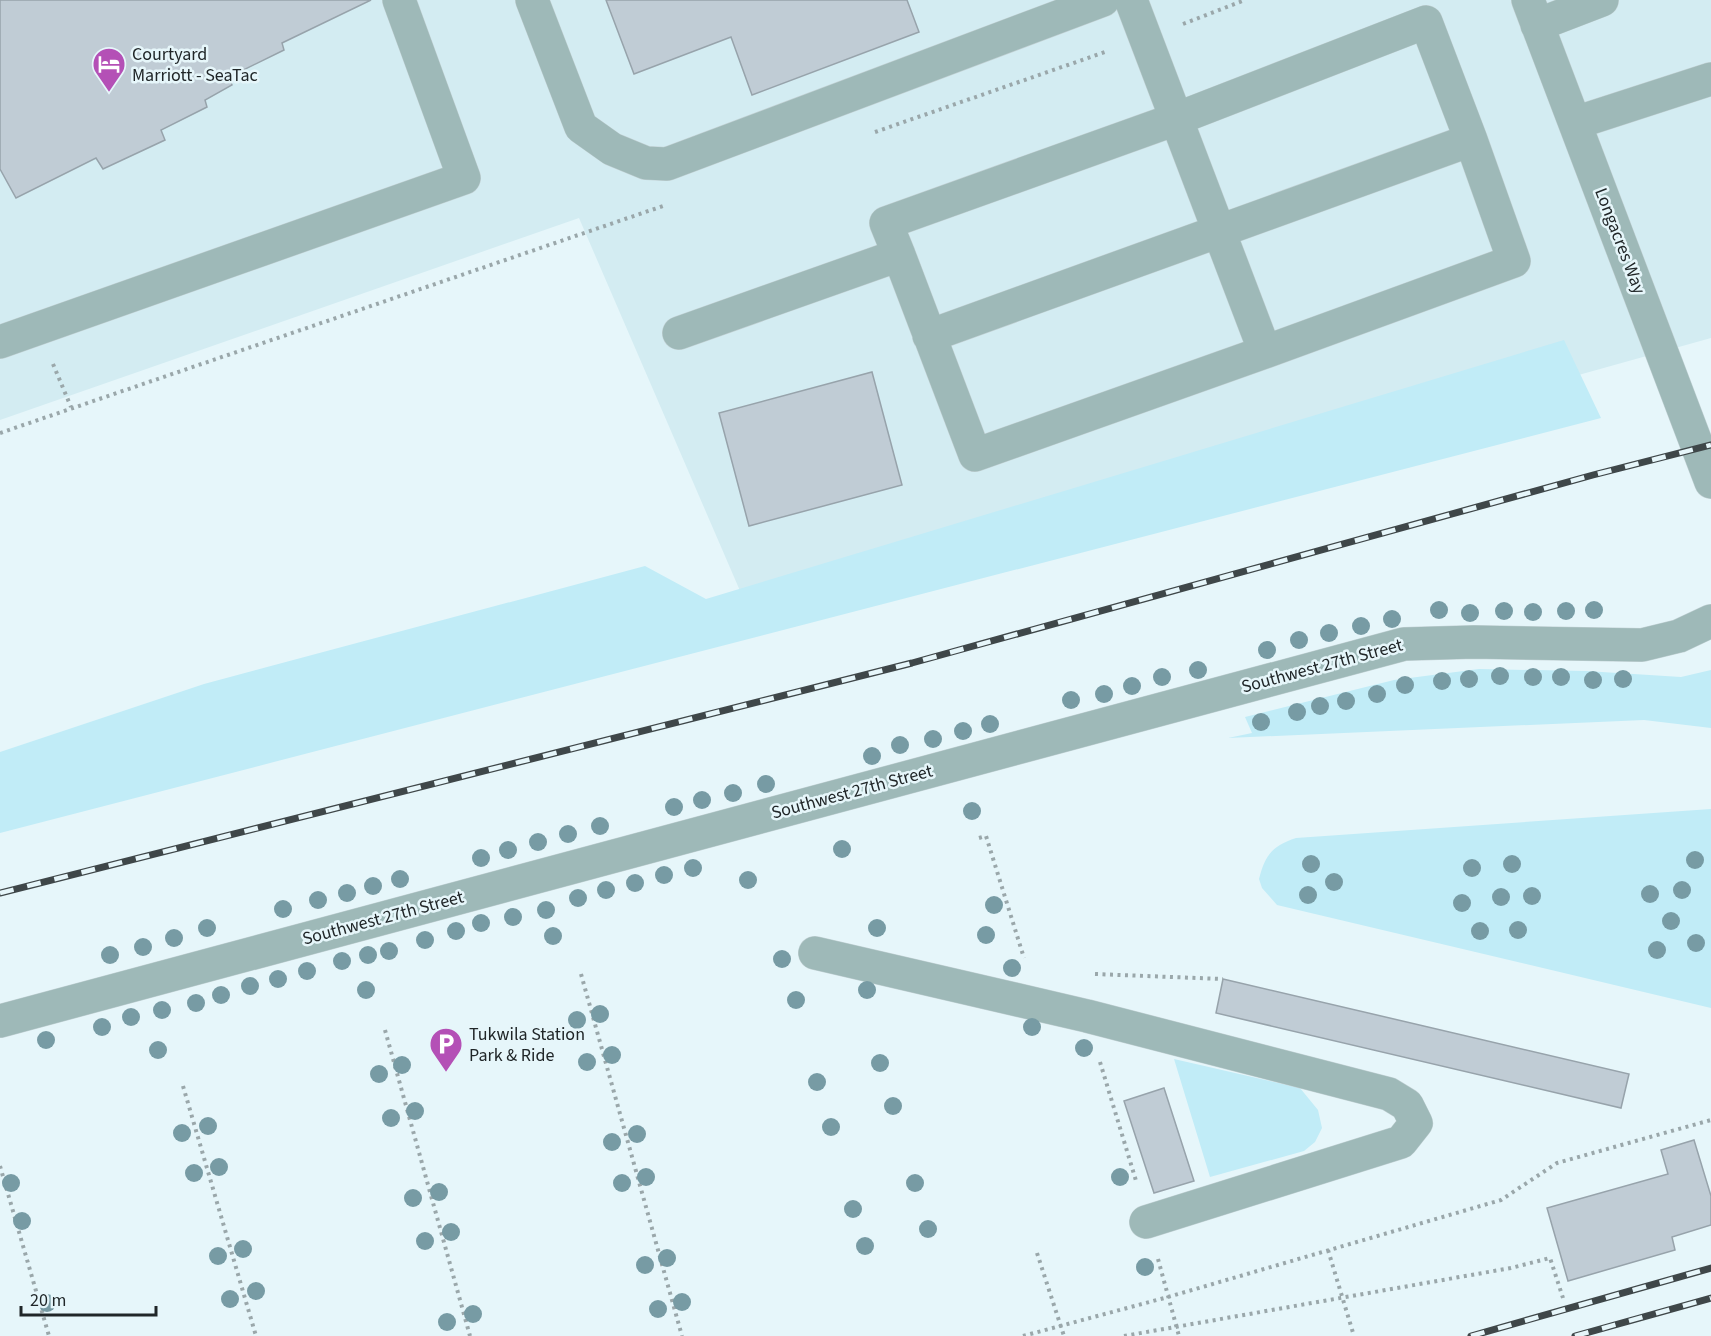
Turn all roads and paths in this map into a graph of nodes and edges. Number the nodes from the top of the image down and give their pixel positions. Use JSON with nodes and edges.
{"nodes":[{"id":1,"x":399,"y":0,"type":"edge"},
{"id":2,"x":532,"y":0,"type":"edge"},
{"id":3,"x":1103,"y":0,"type":"edge"},
{"id":4,"x":1131,"y":0,"type":"edge"},
{"id":5,"x":1245,"y":0,"type":"edge"},
{"id":6,"x":1602,"y":0,"type":"edge"},
{"id":7,"x":1532,"y":13,"type":"edge"},
{"id":8,"x":1145,"y":38,"type":"junction"},
{"id":9,"x":1711,"y":79,"type":"edge"},
{"id":10,"x":1176,"y":119,"type":"junction"},
{"id":11,"x":1575,"y":123,"type":"junction"},
{"id":12,"x":866,"y":135,"type":"dead end"},
{"id":13,"x":1471,"y":140,"type":"junction"},
{"id":14,"x":664,"y":205,"type":"dead end"},
{"id":15,"x":1219,"y":230,"type":"junction"},
{"id":16,"x":899,"y":255,"type":"junction"},
{"id":17,"x":679,"y":333,"type":"dead end"},
{"id":18,"x":930,"y":336,"type":"junction"},
{"id":19,"x":0,"y":342,"type":"edge"},
{"id":20,"x":1265,"y":352,"type":"junction"},
{"id":21,"x":52,"y":361,"type":"dead end"},
{"id":22,"x":71,"y":407,"type":"junction"},
{"id":23,"x":0,"y":433,"type":"edge"},
{"id":24,"x":1711,"y":482,"type":"edge"},
{"id":25,"x":1711,"y":621,"type":"edge"},
{"id":26,"x":979,"y":838,"type":"dead end"},
{"id":27,"x":815,"y":953,"type":"dead end"},
{"id":28,"x":1034,"y":961,"type":"dead end"},
{"id":29,"x":581,"y":974,"type":"dead end"},
{"id":30,"x":1088,"y":974,"type":"dead end"},
{"id":31,"x":1223,"y":979,"type":"dead end"},
{"id":32,"x":0,"y":1021,"type":"edge"},
{"id":33,"x":385,"y":1030,"type":"dead end"},
{"id":34,"x":1099,"y":1058,"type":"dead end"},
{"id":35,"x":183,"y":1086,"type":"dead end"},
{"id":36,"x":1711,"y":1120,"type":"edge"},
{"id":37,"x":0,"y":1166,"type":"edge"},
{"id":38,"x":1143,"y":1207,"type":"joint"},
{"id":39,"x":1328,"y":1250,"type":"junction"},
{"id":40,"x":1156,"y":1252,"type":"dead end"},
{"id":41,"x":1037,"y":1253,"type":"dead end"},
{"id":42,"x":1168,"y":1297,"type":"junction"},
{"id":43,"x":1342,"y":1298,"type":"junction"},
{"id":44,"x":1563,"y":1298,"type":"dead end"},
{"id":45,"x":1060,"y":1326,"type":"junction"},
{"id":46,"x":1177,"y":1327,"type":"junction"},
{"id":47,"x":49,"y":1336,"type":"edge"},
{"id":48,"x":256,"y":1336,"type":"edge"},
{"id":49,"x":470,"y":1336,"type":"edge"},
{"id":50,"x":682,"y":1336,"type":"edge"},
{"id":51,"x":1023,"y":1336,"type":"edge"},
{"id":52,"x":1064,"y":1336,"type":"edge"},
{"id":53,"x":1124,"y":1336,"type":"edge"},
{"id":54,"x":1179,"y":1336,"type":"edge"},
{"id":55,"x":1354,"y":1336,"type":"edge"}],
"edges":[{"from":1,"to":19,"type":"street"},
{"from":2,"to":3,"type":"street"},
{"from":4,"to":8,"type":"street"},
{"from":5,"to":8,"type":"path"},
{"from":6,"to":7,"type":"street"},
{"from":7,"to":11,"type":"street","name":"Longacres Way"},
{"from":8,"to":10,"type":"street"},
{"from":8,"to":12,"type":"path"},
{"from":9,"to":11,"type":"street"},
{"from":10,"to":13,"type":"street"},
{"from":10,"to":15,"type":"street"},
{"from":10,"to":16,"type":"street"},
{"from":11,"to":24,"type":"street","name":"Longacres Way"},
{"from":13,"to":15,"type":"street"},
{"from":13,"to":20,"type":"street"},
{"from":14,"to":22,"type":"path"},
{"from":15,"to":18,"type":"street"},
{"from":15,"to":20,"type":"street"},
{"from":16,"to":17,"type":"street"},
{"from":16,"to":18,"type":"street"},
{"from":18,"to":20,"type":"street"},
{"from":21,"to":22,"type":"path"},
{"from":22,"to":23,"type":"path"},
{"from":25,"to":32,"type":"street","name":"Southwest 27th Street"},
{"from":26,"to":28,"type":"path"},
{"from":27,"to":38,"type":"street"},
{"from":29,"to":50,"type":"path"},
{"from":30,"to":31,"type":"path"},
{"from":33,"to":49,"type":"path"},
{"from":34,"to":38,"type":"path"},
{"from":35,"to":48,"type":"path"},
{"from":36,"to":39,"type":"path"},
{"from":37,"to":47,"type":"path"},
{"from":39,"to":42,"type":"path"},
{"from":39,"to":43,"type":"path"},
{"from":40,"to":42,"type":"path"},
{"from":41,"to":45,"type":"path"},
{"from":42,"to":45,"type":"path"},
{"from":42,"to":46,"type":"path"},
{"from":43,"to":44,"type":"path"},
{"from":43,"to":46,"type":"path"},
{"from":43,"to":55,"type":"path"},
{"from":45,"to":51,"type":"path"},
{"from":45,"to":52,"type":"path"},
{"from":46,"to":53,"type":"path"},
{"from":46,"to":54,"type":"path"}]}
